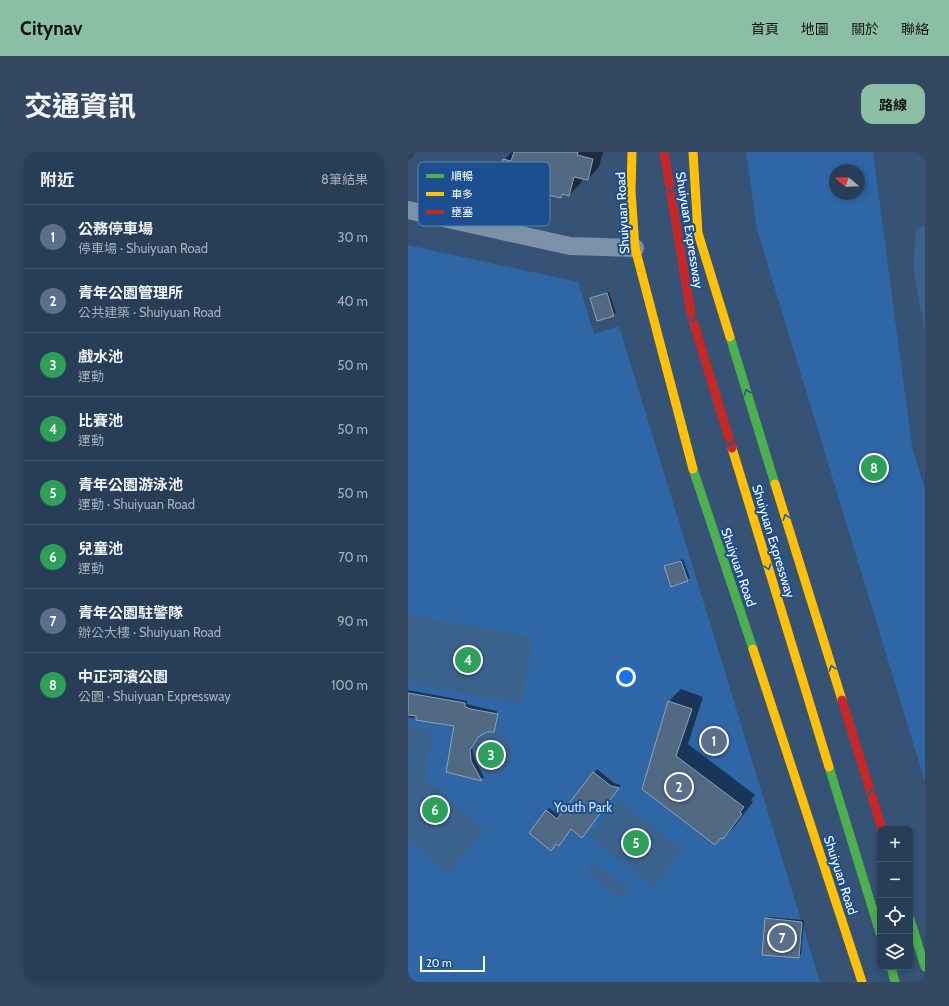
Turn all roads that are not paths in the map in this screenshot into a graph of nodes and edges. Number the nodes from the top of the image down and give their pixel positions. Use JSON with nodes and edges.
{"nodes":[{"id":1,"x":632,"y":152,"type":"edge"},
{"id":2,"x":664,"y":152,"type":"edge"},
{"id":3,"x":693,"y":152,"type":"edge"},
{"id":4,"x":408,"y":210,"type":"edge"},
{"id":5,"x":418,"y":212,"type":"edge"},
{"id":6,"x":480,"y":226,"type":"edge"},
{"id":7,"x":634,"y":248,"type":"junction"},
{"id":8,"x":881,"y":826,"type":"edge"},
{"id":9,"x":877,"y":922,"type":"edge"},
{"id":10,"x":913,"y":929,"type":"edge"},
{"id":11,"x":925,"y":967,"type":"edge"},
{"id":12,"x":891,"y":970,"type":"edge"},
{"id":13,"x":862,"y":982,"type":"edge"},
{"id":14,"x":895,"y":982,"type":"edge"}],
"edges":[{"from":1,"to":7,"type":"main road","name":"Shuiyuan Road"},
{"from":2,"to":9,"type":"main road","name":"Shuiyuan Expressway","one_way":true},
{"from":8,"to":3,"type":"main road","name":"Shuiyuan Expressway","one_way":true},
{"from":4,"to":5,"type":"street"},
{"from":6,"to":7,"type":"street"},
{"from":7,"to":13,"type":"main road","name":"Shuiyuan Road"},
{"from":10,"to":11,"type":"main road"},
{"from":12,"to":14,"type":"main road"}]}
